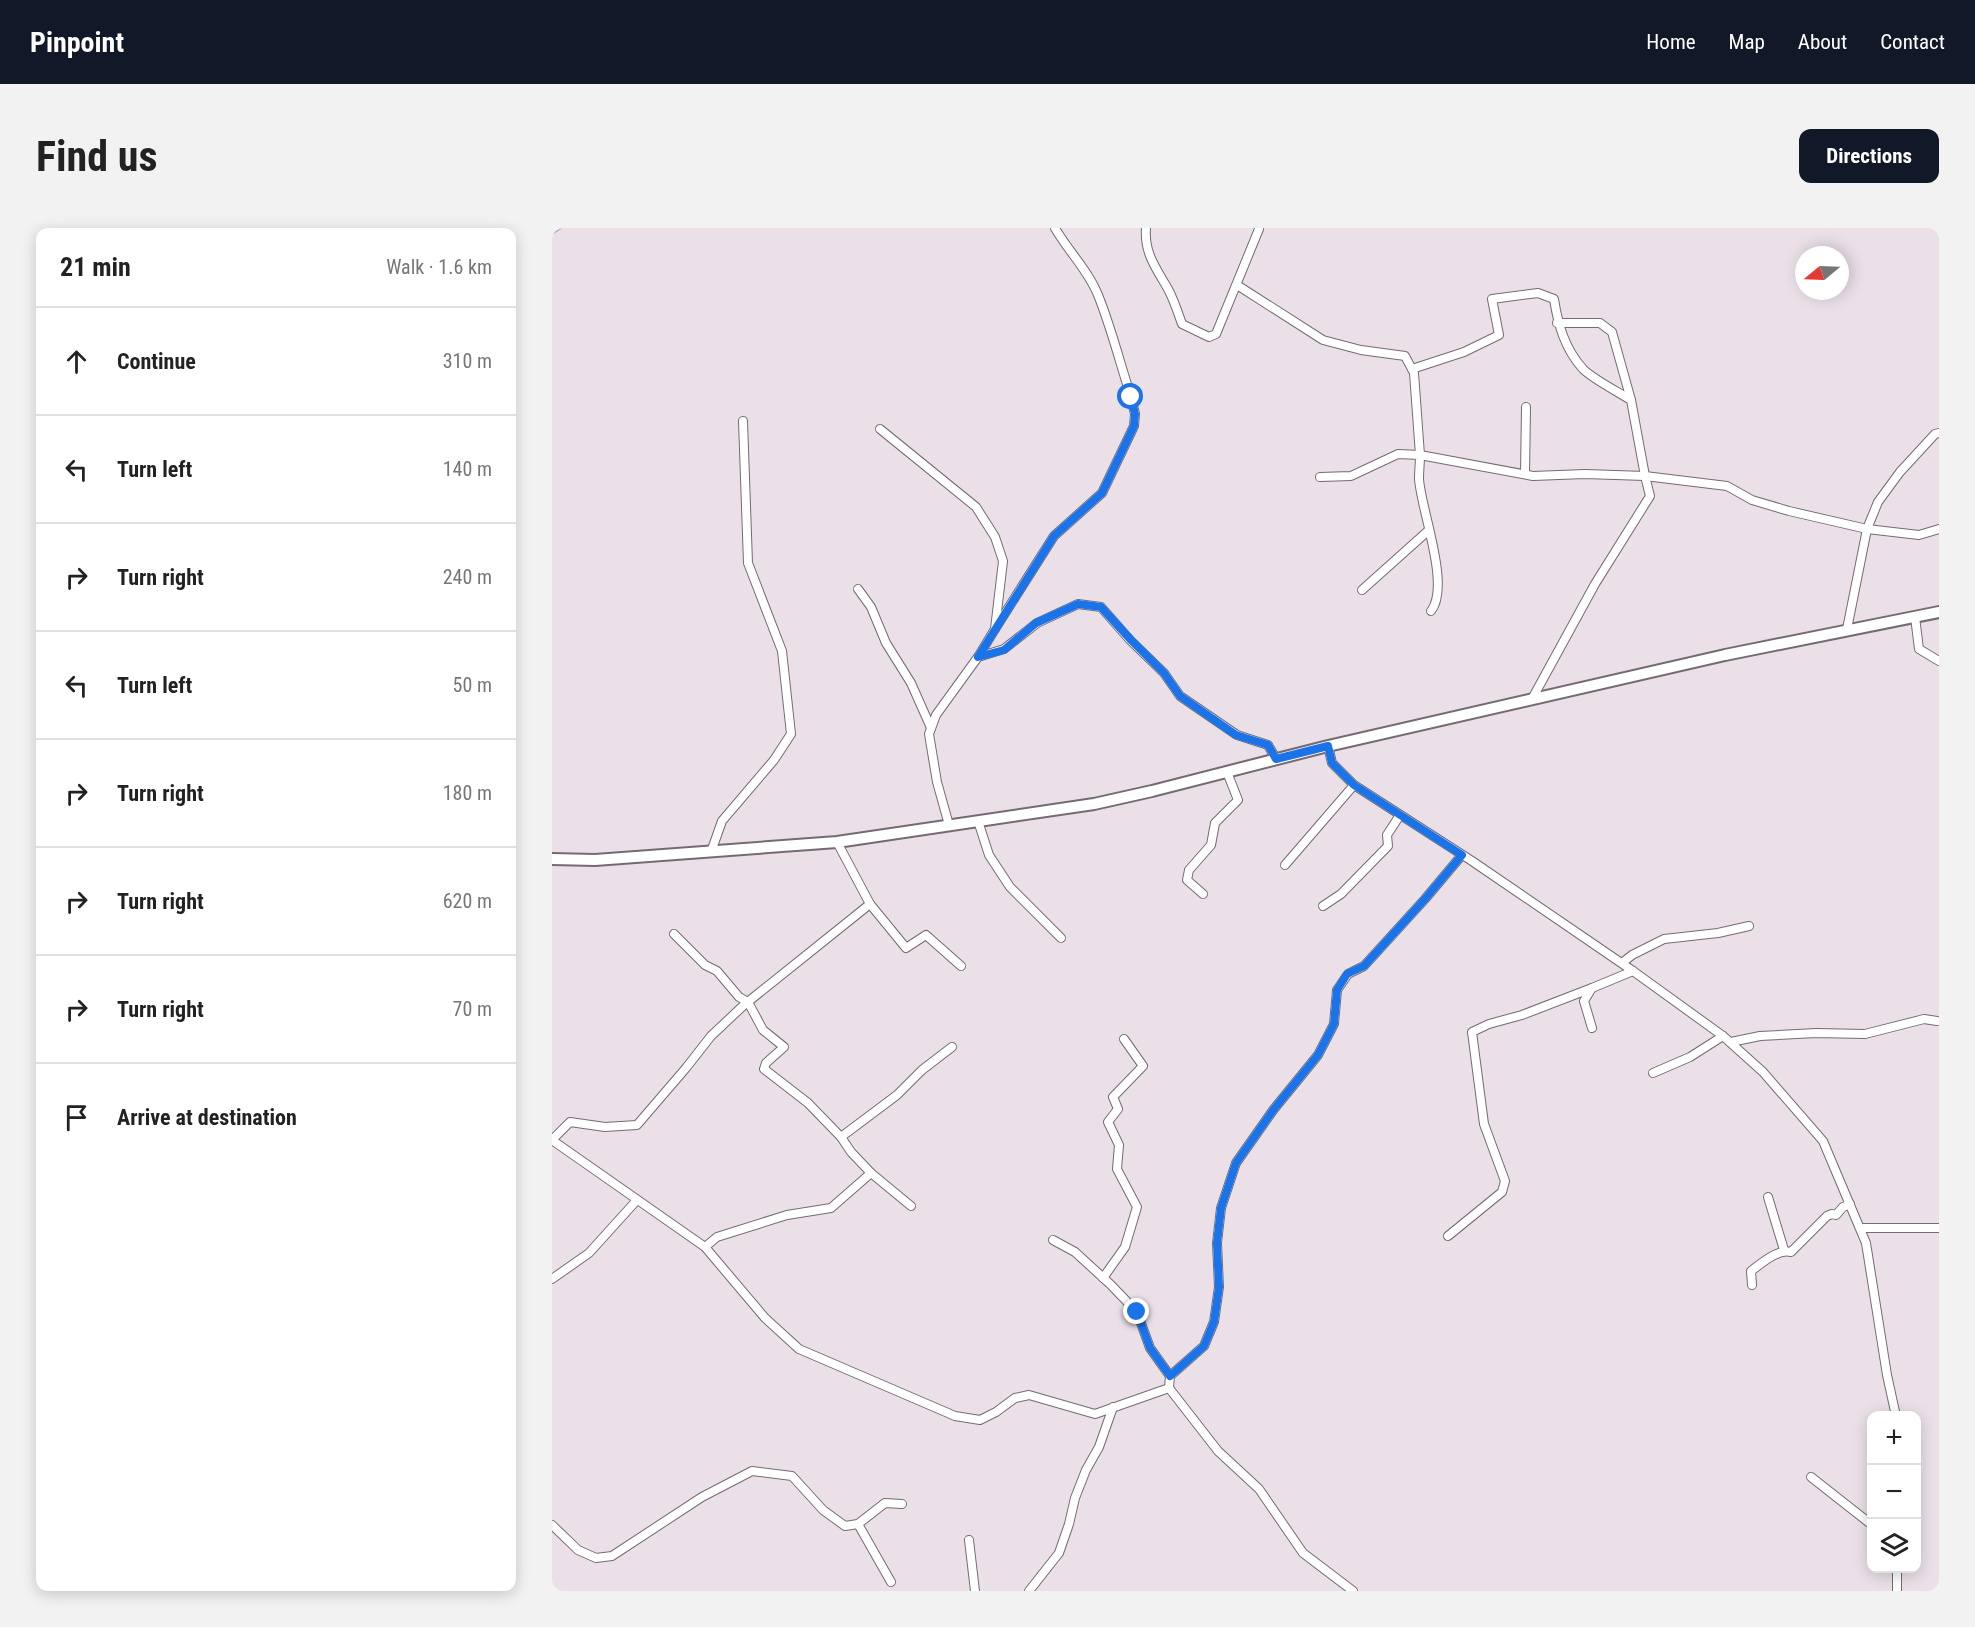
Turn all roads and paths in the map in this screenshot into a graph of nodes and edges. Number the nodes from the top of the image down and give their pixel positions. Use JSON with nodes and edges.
{"nodes":[{"id":1,"x":1055,"y":228,"type":"edge"},
{"id":2,"x":1146,"y":228,"type":"edge"},
{"id":3,"x":1259,"y":229,"type":"edge"},
{"id":4,"x":1237,"y":285,"type":"junction"},
{"id":5,"x":1557,"y":323,"type":"junction"},
{"id":6,"x":1412,"y":369,"type":"junction"},
{"id":7,"x":1631,"y":400,"type":"junction"},
{"id":8,"x":1526,"y":407,"type":"dead end"},
{"id":9,"x":743,"y":421,"type":"dead end"},
{"id":10,"x":880,"y":429,"type":"dead end"},
{"id":11,"x":1939,"y":433,"type":"edge"},
{"id":12,"x":1420,"y":455,"type":"junction"},
{"id":13,"x":1526,"y":474,"type":"junction"},
{"id":14,"x":1645,"y":476,"type":"junction"},
{"id":15,"x":1320,"y":477,"type":"dead end"},
{"id":16,"x":1939,"y":528,"type":"edge"},
{"id":17,"x":1867,"y":529,"type":"junction"},
{"id":18,"x":1430,"y":530,"type":"junction"},
{"id":19,"x":858,"y":589,"type":"dead end"},
{"id":20,"x":1362,"y":590,"type":"dead end"},
{"id":21,"x":1431,"y":611,"type":"dead end"},
{"id":22,"x":1939,"y":612,"type":"edge"},
{"id":23,"x":1915,"y":616,"type":"junction"},
{"id":24,"x":995,"y":629,"type":"junction"},
{"id":25,"x":1848,"y":629,"type":"junction"},
{"id":26,"x":978,"y":657,"type":"junction"},
{"id":27,"x":1939,"y":661,"type":"edge"},
{"id":28,"x":1532,"y":699,"type":"junction"},
{"id":29,"x":931,"y":728,"type":"junction"},
{"id":30,"x":1328,"y":746,"type":"junction"},
{"id":31,"x":1276,"y":759,"type":"junction"},
{"id":32,"x":1227,"y":772,"type":"junction"},
{"id":33,"x":1354,"y":785,"type":"junction"},
{"id":34,"x":1400,"y":815,"type":"junction"},
{"id":35,"x":978,"y":821,"type":"junction"},
{"id":36,"x":949,"y":825,"type":"junction"},
{"id":37,"x":837,"y":842,"type":"junction"},
{"id":38,"x":711,"y":852,"type":"junction"},
{"id":39,"x":1462,"y":855,"type":"junction"},
{"id":40,"x":552,"y":860,"type":"edge"},
{"id":41,"x":1285,"y":866,"type":"dead end"},
{"id":42,"x":1203,"y":894,"type":"dead end"},
{"id":43,"x":870,"y":904,"type":"junction"},
{"id":44,"x":1323,"y":906,"type":"dead end"},
{"id":45,"x":1749,"y":926,"type":"dead end"},
{"id":46,"x":674,"y":934,"type":"dead end"},
{"id":47,"x":1061,"y":938,"type":"dead end"},
{"id":48,"x":1622,"y":963,"type":"junction"},
{"id":49,"x":961,"y":966,"type":"dead end"},
{"id":50,"x":1633,"y":971,"type":"junction"},
{"id":51,"x":1592,"y":988,"type":"junction"},
{"id":52,"x":748,"y":1002,"type":"junction"},
{"id":53,"x":1937,"y":1021,"type":"dead end"},
{"id":54,"x":1592,"y":1028,"type":"dead end"},
{"id":55,"x":1723,"y":1036,"type":"junction"},
{"id":56,"x":1124,"y":1039,"type":"dead end"},
{"id":57,"x":1731,"y":1042,"type":"junction"},
{"id":58,"x":952,"y":1047,"type":"dead end"},
{"id":59,"x":1653,"y":1073,"type":"dead end"},
{"id":60,"x":841,"y":1137,"type":"junction"},
{"id":61,"x":552,"y":1140,"type":"edge"},
{"id":62,"x":871,"y":1173,"type":"junction"},
{"id":63,"x":1768,"y":1197,"type":"dead end"},
{"id":64,"x":637,"y":1200,"type":"junction"},
{"id":65,"x":1850,"y":1204,"type":"junction"},
{"id":66,"x":911,"y":1206,"type":"dead end"},
{"id":67,"x":1861,"y":1228,"type":"junction"},
{"id":68,"x":1939,"y":1228,"type":"edge"},
{"id":69,"x":1448,"y":1236,"type":"dead end"},
{"id":70,"x":1053,"y":1240,"type":"dead end"},
{"id":71,"x":705,"y":1247,"type":"junction"},
{"id":72,"x":1784,"y":1250,"type":"junction"},
{"id":73,"x":1103,"y":1278,"type":"junction"},
{"id":74,"x":552,"y":1279,"type":"edge"},
{"id":75,"x":1752,"y":1285,"type":"dead end"},
{"id":76,"x":1170,"y":1376,"type":"junction"},
{"id":77,"x":1169,"y":1388,"type":"junction"},
{"id":78,"x":1113,"y":1407,"type":"junction"},
{"id":79,"x":1895,"y":1411,"type":"edge"},
{"id":80,"x":1811,"y":1477,"type":"dead end"},
{"id":81,"x":902,"y":1504,"type":"dead end"},
{"id":82,"x":1867,"y":1521,"type":"edge"},
{"id":83,"x":858,"y":1524,"type":"junction"},
{"id":84,"x":552,"y":1525,"type":"edge"},
{"id":85,"x":969,"y":1540,"type":"dead end"},
{"id":86,"x":1897,"y":1573,"type":"edge"},
{"id":87,"x":891,"y":1582,"type":"dead end"},
{"id":88,"x":975,"y":1591,"type":"edge"},
{"id":89,"x":1029,"y":1591,"type":"edge"},
{"id":90,"x":1353,"y":1591,"type":"edge"},
{"id":91,"x":1897,"y":1591,"type":"edge"}],
"edges":[{"from":1,"to":24,"type":"street"},
{"from":2,"to":4,"type":"street"},
{"from":3,"to":4,"type":"street"},
{"from":4,"to":6,"type":"street"},
{"from":5,"to":6,"type":"street"},
{"from":5,"to":7,"type":"street"},
{"from":5,"to":7,"type":"street"},
{"from":6,"to":12,"type":"street"},
{"from":7,"to":14,"type":"street"},
{"from":8,"to":13,"type":"street"},
{"from":9,"to":38,"type":"street"},
{"from":10,"to":24,"type":"street"},
{"from":11,"to":17,"type":"street"},
{"from":12,"to":13,"type":"street"},
{"from":12,"to":15,"type":"street"},
{"from":12,"to":18,"type":"street"},
{"from":13,"to":14,"type":"street"},
{"from":14,"to":17,"type":"street"},
{"from":14,"to":28,"type":"street"},
{"from":16,"to":17,"type":"street"},
{"from":17,"to":25,"type":"street"},
{"from":18,"to":20,"type":"street"},
{"from":18,"to":21,"type":"street"},
{"from":19,"to":29,"type":"street"},
{"from":22,"to":23,"type":"main road"},
{"from":23,"to":25,"type":"main road"},
{"from":23,"to":27,"type":"street"},
{"from":24,"to":26,"type":"street"},
{"from":25,"to":28,"type":"main road"},
{"from":26,"to":29,"type":"street"},
{"from":26,"to":31,"type":"street"},
{"from":28,"to":30,"type":"main road"},
{"from":29,"to":36,"type":"street"},
{"from":30,"to":31,"type":"main road"},
{"from":30,"to":33,"type":"street"},
{"from":31,"to":32,"type":"main road"},
{"from":32,"to":35,"type":"main road"},
{"from":32,"to":42,"type":"street"},
{"from":33,"to":34,"type":"street"},
{"from":33,"to":41,"type":"street"},
{"from":34,"to":39,"type":"street"},
{"from":34,"to":44,"type":"street"},
{"from":35,"to":36,"type":"main road"},
{"from":35,"to":47,"type":"street"},
{"from":36,"to":37,"type":"main road"},
{"from":37,"to":38,"type":"main road"},
{"from":37,"to":43,"type":"street"},
{"from":38,"to":40,"type":"main road"},
{"from":39,"to":48,"type":"street"},
{"from":39,"to":76,"type":"street"},
{"from":43,"to":49,"type":"street"},
{"from":43,"to":52,"type":"street"},
{"from":45,"to":48,"type":"street"},
{"from":46,"to":52,"type":"street"},
{"from":48,"to":50,"type":"street"},
{"from":50,"to":51,"type":"street"},
{"from":50,"to":55,"type":"street"},
{"from":51,"to":54,"type":"street"},
{"from":51,"to":69,"type":"street"},
{"from":52,"to":60,"type":"street"},
{"from":52,"to":61,"type":"street"},
{"from":53,"to":57,"type":"street"},
{"from":55,"to":57,"type":"street"},
{"from":55,"to":59,"type":"street"},
{"from":56,"to":73,"type":"street"},
{"from":57,"to":65,"type":"street"},
{"from":58,"to":60,"type":"street"},
{"from":60,"to":62,"type":"street"},
{"from":61,"to":64,"type":"street"},
{"from":62,"to":66,"type":"street"},
{"from":62,"to":71,"type":"street"},
{"from":63,"to":72,"type":"street"},
{"from":64,"to":71,"type":"street"},
{"from":64,"to":74,"type":"street"},
{"from":65,"to":67,"type":"street"},
{"from":65,"to":72,"type":"street"},
{"from":67,"to":68,"type":"street"},
{"from":67,"to":79,"type":"street"},
{"from":70,"to":73,"type":"street"},
{"from":71,"to":78,"type":"street"},
{"from":72,"to":75,"type":"street"},
{"from":73,"to":76,"type":"street"},
{"from":76,"to":77,"type":"street"},
{"from":77,"to":78,"type":"street"},
{"from":77,"to":90,"type":"street"},
{"from":78,"to":89,"type":"street"},
{"from":80,"to":82,"type":"street"},
{"from":81,"to":83,"type":"street"},
{"from":83,"to":84,"type":"street"},
{"from":83,"to":87,"type":"street"},
{"from":85,"to":88,"type":"street"},
{"from":86,"to":91,"type":"street"}]}
